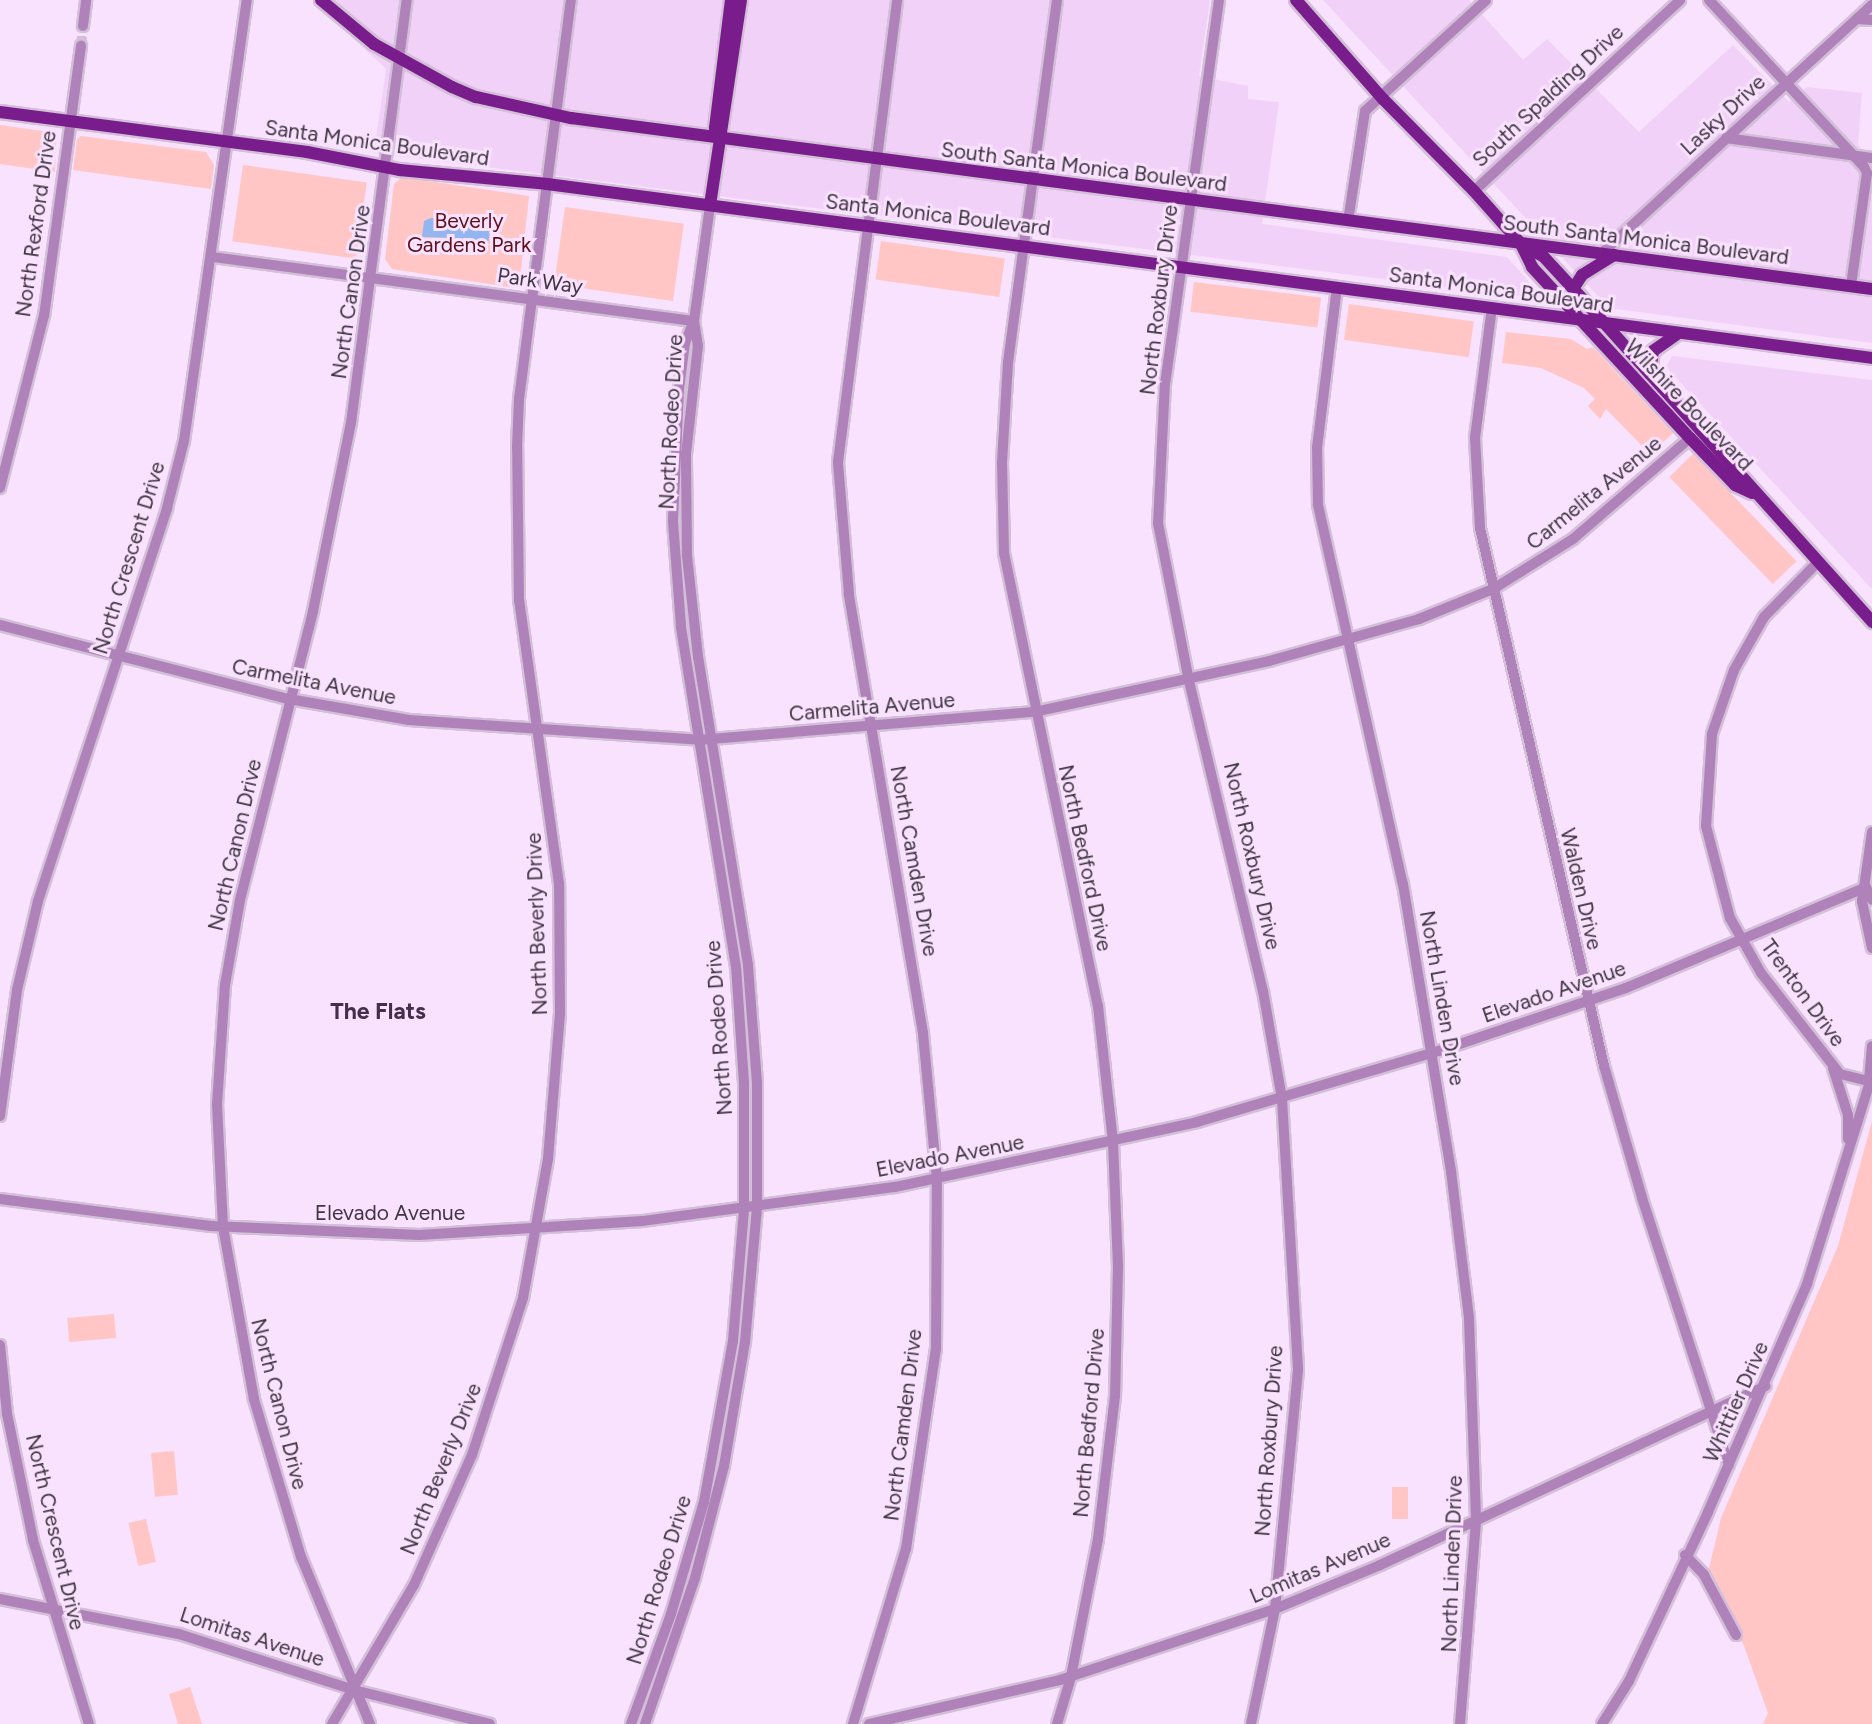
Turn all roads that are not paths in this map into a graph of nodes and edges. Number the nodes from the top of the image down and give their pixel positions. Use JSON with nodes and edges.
{"nodes":[{"id":1,"x":86,"y":0,"type":"edge"},
{"id":2,"x":247,"y":0,"type":"edge"},
{"id":3,"x":321,"y":0,"type":"edge"},
{"id":4,"x":407,"y":0,"type":"edge"},
{"id":5,"x":571,"y":0,"type":"edge"},
{"id":6,"x":731,"y":0,"type":"edge"},
{"id":7,"x":741,"y":0,"type":"edge"},
{"id":8,"x":897,"y":0,"type":"edge"},
{"id":9,"x":1057,"y":0,"type":"edge"},
{"id":10,"x":1219,"y":0,"type":"edge"},
{"id":11,"x":1297,"y":0,"type":"edge"},
{"id":12,"x":1486,"y":0,"type":"edge"},
{"id":13,"x":1680,"y":0,"type":"edge"},
{"id":14,"x":1709,"y":0,"type":"edge"},
{"id":15,"x":1872,"y":5,"type":"edge"},
{"id":16,"x":1857,"y":19,"type":"junction"},
{"id":17,"x":1872,"y":20,"type":"edge"},
{"id":18,"x":83,"y":26,"type":"tunnel mouth"},
{"id":19,"x":80,"y":46,"type":"tunnel mouth"},
{"id":20,"x":399,"y":60,"type":"junction"},
{"id":21,"x":1786,"y":83,"type":"junction"},
{"id":22,"x":1381,"y":92,"type":"junction"},
{"id":23,"x":0,"y":112,"type":"edge"},
{"id":24,"x":557,"y":115,"type":"junction"},
{"id":25,"x":71,"y":120,"type":"junction"},
{"id":26,"x":1726,"y":138,"type":"junction"},
{"id":27,"x":719,"y":139,"type":"junction"},
{"id":28,"x":228,"y":141,"type":"junction"},
{"id":29,"x":1855,"y":156,"type":"junction"},
{"id":30,"x":1872,"y":158,"type":"edge"},
{"id":31,"x":876,"y":160,"type":"junction"},
{"id":32,"x":387,"y":167,"type":"junction"},
{"id":33,"x":1033,"y":180,"type":"junction"},
{"id":34,"x":547,"y":184,"type":"junction"},
{"id":35,"x":1474,"y":191,"type":"junction"},
{"id":36,"x":1191,"y":201,"type":"junction"},
{"id":37,"x":710,"y":205,"type":"junction"},
{"id":38,"x":1348,"y":221,"type":"junction"},
{"id":39,"x":867,"y":225,"type":"junction"},
{"id":40,"x":1521,"y":244,"type":"junction"},
{"id":41,"x":1024,"y":246,"type":"junction"},
{"id":42,"x":1608,"y":254,"type":"junction"},
{"id":43,"x":213,"y":257,"type":"junction"},
{"id":44,"x":1181,"y":267,"type":"junction"},
{"id":45,"x":372,"y":278,"type":"junction"},
{"id":46,"x":1851,"y":286,"type":"junction"},
{"id":47,"x":1337,"y":287,"type":"junction"},
{"id":48,"x":1573,"y":289,"type":"junction"},
{"id":49,"x":1872,"y":289,"type":"edge"},
{"id":50,"x":532,"y":299,"type":"junction"},
{"id":51,"x":1492,"y":307,"type":"junction"},
{"id":52,"x":1583,"y":320,"type":"junction"},
{"id":53,"x":694,"y":321,"type":"junction"},
{"id":54,"x":1605,"y":324,"type":"junction"},
{"id":55,"x":1677,"y":334,"type":"junction"},
{"id":56,"x":1872,"y":358,"type":"edge"},
{"id":57,"x":1650,"y":374,"type":"junction"},
{"id":58,"x":1690,"y":438,"type":"junction"},
{"id":59,"x":0,"y":488,"type":"edge"},
{"id":60,"x":1752,"y":493,"type":"junction"},
{"id":61,"x":1817,"y":563,"type":"junction"},
{"id":62,"x":1493,"y":589,"type":"junction"},
{"id":63,"x":1872,"y":622,"type":"edge"},
{"id":64,"x":0,"y":625,"type":"edge"},
{"id":65,"x":1346,"y":638,"type":"junction"},
{"id":66,"x":119,"y":656,"type":"junction"},
{"id":67,"x":1189,"y":681,"type":"junction"},
{"id":68,"x":289,"y":699,"type":"junction"},
{"id":69,"x":1034,"y":712,"type":"junction"},
{"id":70,"x":871,"y":727,"type":"junction"},
{"id":71,"x":534,"y":730,"type":"junction"},
{"id":72,"x":711,"y":739,"type":"junction"},
{"id":73,"x":699,"y":740,"type":"junction"},
{"id":74,"x":1872,"y":831,"type":"edge"},
{"id":75,"x":1866,"y":887,"type":"junction"},
{"id":76,"x":1872,"y":900,"type":"edge"},
{"id":77,"x":1743,"y":941,"type":"junction"},
{"id":78,"x":1872,"y":948,"type":"edge"},
{"id":79,"x":1587,"y":1002,"type":"junction"},
{"id":80,"x":1872,"y":1046,"type":"edge"},
{"id":81,"x":1432,"y":1053,"type":"junction"},
{"id":82,"x":1833,"y":1068,"type":"junction"},
{"id":83,"x":1870,"y":1078,"type":"edge"},
{"id":84,"x":1282,"y":1098,"type":"junction"},
{"id":85,"x":0,"y":1116,"type":"edge"},
{"id":86,"x":1113,"y":1142,"type":"junction"},
{"id":87,"x":1849,"y":1152,"type":"junction"},
{"id":88,"x":937,"y":1179,"type":"junction"},
{"id":89,"x":0,"y":1199,"type":"edge"},
{"id":90,"x":757,"y":1208,"type":"junction"},
{"id":91,"x":744,"y":1210,"type":"junction"},
{"id":92,"x":223,"y":1227,"type":"junction"},
{"id":93,"x":537,"y":1230,"type":"junction"},
{"id":94,"x":0,"y":1345,"type":"edge"},
{"id":95,"x":1765,"y":1386,"type":"junction"},
{"id":96,"x":1711,"y":1410,"type":"junction"},
{"id":97,"x":1729,"y":1465,"type":"junction"},
{"id":98,"x":1476,"y":1521,"type":"junction"},
{"id":99,"x":1685,"y":1555,"type":"junction"},
{"id":100,"x":0,"y":1599,"type":"edge"},
{"id":101,"x":51,"y":1606,"type":"junction"},
{"id":102,"x":1275,"y":1609,"type":"junction"},
{"id":103,"x":1736,"y":1635,"type":"dead end"},
{"id":104,"x":1071,"y":1677,"type":"junction"},
{"id":105,"x":354,"y":1690,"type":"junction"},
{"id":106,"x":89,"y":1724,"type":"edge"},
{"id":107,"x":332,"y":1724,"type":"edge"},
{"id":108,"x":370,"y":1724,"type":"edge"},
{"id":109,"x":490,"y":1724,"type":"edge"},
{"id":110,"x":631,"y":1724,"type":"edge"},
{"id":111,"x":645,"y":1724,"type":"edge"},
{"id":112,"x":853,"y":1724,"type":"edge"},
{"id":113,"x":869,"y":1724,"type":"edge"},
{"id":114,"x":1058,"y":1724,"type":"edge"},
{"id":115,"x":1251,"y":1724,"type":"edge"},
{"id":116,"x":1460,"y":1724,"type":"edge"},
{"id":117,"x":1602,"y":1724,"type":"edge"}],
"edges":[{"from":1,"to":18,"type":"street"},
{"from":2,"to":28,"type":"street","name":"North Crescent Drive"},
{"from":3,"to":20,"type":"main road","name":"South Santa Monica Boulevard"},
{"from":4,"to":20,"type":"street","name":"North Canon Drive"},
{"from":5,"to":24,"type":"street","name":"North Beverly Drive"},
{"from":6,"to":27,"type":"main road","name":"North Rodeo Drive"},
{"from":7,"to":27,"type":"main road","name":"North Rodeo Drive"},
{"from":8,"to":31,"type":"street","name":"North Camden Drive"},
{"from":9,"to":33,"type":"street","name":"North Bedford Drive"},
{"from":10,"to":36,"type":"street","name":"North Roxbury Drive"},
{"from":11,"to":22,"type":"main road","name":"Wilshire Boulevard"},
{"from":12,"to":22,"type":"street"},
{"from":13,"to":35,"type":"street","name":"South Spalding Drive"},
{"from":14,"to":21,"type":"street"},
{"from":15,"to":16,"type":"street","name":"Lasky Drive"},
{"from":16,"to":17,"type":"street"},
{"from":16,"to":21,"type":"street","name":"Lasky Drive"},
{"from":19,"to":25,"type":"street","name":"North Rexford Drive"},
{"from":20,"to":24,"type":"main road","name":"South Santa Monica Boulevard"},
{"from":20,"to":32,"type":"street","name":"North Canon Drive"},
{"from":21,"to":26,"type":"street","name":"Lasky Drive"},
{"from":21,"to":29,"type":"street"},
{"from":22,"to":35,"type":"main road","name":"Wilshire Boulevard"},
{"from":22,"to":38,"type":"street"},
{"from":23,"to":25,"type":"main road","name":"Santa Monica Boulevard"},
{"from":24,"to":27,"type":"main road","name":"South Santa Monica Boulevard"},
{"from":24,"to":34,"type":"street","name":"North Beverly Drive"},
{"from":25,"to":28,"type":"main road","name":"Santa Monica Boulevard"},
{"from":25,"to":59,"type":"street","name":"North Rexford Drive"},
{"from":26,"to":29,"type":"street"},
{"from":26,"to":42,"type":"street","name":"Lasky Drive"},
{"from":27,"to":31,"type":"main road","name":"South Santa Monica Boulevard"},
{"from":27,"to":37,"type":"main road","name":"North Rodeo Drive"},
{"from":28,"to":32,"type":"main road","name":"Santa Monica Boulevard"},
{"from":28,"to":43,"type":"street","name":"North Crescent Drive"},
{"from":29,"to":30,"type":"street"},
{"from":29,"to":46,"type":"street"},
{"from":31,"to":33,"type":"main road","name":"South Santa Monica Boulevard"},
{"from":31,"to":39,"type":"street","name":"North Camden Drive"},
{"from":32,"to":34,"type":"main road","name":"Santa Monica Boulevard"},
{"from":32,"to":45,"type":"street","name":"North Canon Drive"},
{"from":33,"to":36,"type":"main road","name":"South Santa Monica Boulevard"},
{"from":33,"to":41,"type":"street","name":"North Bedford Drive"},
{"from":34,"to":37,"type":"main road","name":"Santa Monica Boulevard"},
{"from":34,"to":50,"type":"street","name":"North Beverly Drive"},
{"from":35,"to":40,"type":"main road","name":"Wilshire Boulevard"},
{"from":36,"to":38,"type":"main road","name":"South Santa Monica Boulevard"},
{"from":36,"to":44,"type":"street","name":"North Roxbury Drive"},
{"from":37,"to":39,"type":"main road","name":"Santa Monica Boulevard"},
{"from":37,"to":53,"type":"street","name":"North Rodeo Drive"},
{"from":38,"to":40,"type":"main road","name":"South Santa Monica Boulevard"},
{"from":39,"to":41,"type":"main road","name":"Santa Monica Boulevard"},
{"from":39,"to":70,"type":"street","name":"North Camden Drive"},
{"from":40,"to":42,"type":"main road","name":"South Santa Monica Boulevard"},
{"from":40,"to":48,"type":"main road","name":"Wilshire Boulevard"},
{"from":40,"to":52,"type":"main road","name":"Wilshire Boulevard"},
{"from":41,"to":44,"type":"main road","name":"Santa Monica Boulevard"},
{"from":41,"to":69,"type":"street","name":"North Bedford Drive"},
{"from":42,"to":46,"type":"main road","name":"South Santa Monica Boulevard"},
{"from":42,"to":48,"type":"main road"},
{"from":43,"to":45,"type":"street","name":"Park Way"},
{"from":43,"to":66,"type":"street","name":"North Crescent Drive"},
{"from":44,"to":47,"type":"main road","name":"Santa Monica Boulevard"},
{"from":44,"to":67,"type":"street","name":"North Roxbury Drive"},
{"from":45,"to":50,"type":"street","name":"Park Way"},
{"from":45,"to":68,"type":"street","name":"North Canon Drive"},
{"from":46,"to":49,"type":"main road","name":"South Santa Monica Boulevard"},
{"from":47,"to":51,"type":"main road","name":"Santa Monica Boulevard"},
{"from":47,"to":65,"type":"street","name":"North Linden Drive"},
{"from":48,"to":54,"type":"main road","name":"Wilshire Boulevard"},
{"from":50,"to":53,"type":"street","name":"Park Way"},
{"from":50,"to":71,"type":"street","name":"North Beverly Drive"},
{"from":51,"to":52,"type":"main road","name":"Santa Monica Boulevard"},
{"from":51,"to":62,"type":"street","name":"Walden Drive"},
{"from":52,"to":54,"type":"main road","name":"Santa Monica Boulevard"},
{"from":52,"to":58,"type":"main road","name":"Wilshire Boulevard"},
{"from":53,"to":72,"type":"street","name":"North Rodeo Drive"},
{"from":53,"to":73,"type":"street","name":"North Rodeo Drive"},
{"from":54,"to":55,"type":"main road","name":"Santa Monica Boulevard"},
{"from":54,"to":57,"type":"main road","name":"Wilshire Boulevard"},
{"from":55,"to":56,"type":"main road","name":"Santa Monica Boulevard"},
{"from":55,"to":57,"type":"main road"},
{"from":57,"to":60,"type":"main road","name":"Wilshire Boulevard"},
{"from":58,"to":60,"type":"main road","name":"Wilshire Boulevard"},
{"from":58,"to":62,"type":"street","name":"Carmelita Avenue"},
{"from":60,"to":61,"type":"main road","name":"Wilshire Boulevard"},
{"from":61,"to":63,"type":"main road","name":"Wilshire Boulevard"},
{"from":61,"to":77,"type":"street","name":"Trenton Drive"},
{"from":62,"to":65,"type":"street","name":"Carmelita Avenue"},
{"from":62,"to":79,"type":"street","name":"Walden Drive"},
{"from":64,"to":66,"type":"street","name":"Carmelita Avenue"},
{"from":65,"to":67,"type":"street","name":"Carmelita Avenue"},
{"from":65,"to":81,"type":"street","name":"North Linden Drive"},
{"from":66,"to":68,"type":"street","name":"Carmelita Avenue"},
{"from":66,"to":85,"type":"street","name":"North Crescent Drive"},
{"from":67,"to":69,"type":"street","name":"Carmelita Avenue"},
{"from":67,"to":84,"type":"street","name":"North Roxbury Drive"},
{"from":68,"to":71,"type":"street","name":"Carmelita Avenue"},
{"from":68,"to":92,"type":"street","name":"North Canon Drive"},
{"from":69,"to":70,"type":"street","name":"Carmelita Avenue"},
{"from":69,"to":86,"type":"street","name":"North Bedford Drive"},
{"from":70,"to":72,"type":"street","name":"Carmelita Avenue"},
{"from":70,"to":88,"type":"street","name":"North Camden Drive"},
{"from":71,"to":73,"type":"street","name":"Carmelita Avenue"},
{"from":71,"to":93,"type":"street","name":"North Beverly Drive"},
{"from":72,"to":73,"type":"street","name":"Carmelita Avenue"},
{"from":72,"to":90,"type":"street","name":"North Rodeo Drive"},
{"from":73,"to":91,"type":"street","name":"North Rodeo Drive"},
{"from":74,"to":75,"type":"street"},
{"from":75,"to":76,"type":"street"},
{"from":75,"to":77,"type":"street","name":"Elevado Avenue"},
{"from":75,"to":78,"type":"street"},
{"from":77,"to":79,"type":"street","name":"Elevado Avenue"},
{"from":77,"to":82,"type":"street","name":"Trenton Drive"},
{"from":79,"to":81,"type":"street","name":"Elevado Avenue"},
{"from":79,"to":96,"type":"street","name":"Walden Drive"},
{"from":80,"to":83,"type":"street","name":"Whittier Drive"},
{"from":81,"to":84,"type":"street","name":"Elevado Avenue"},
{"from":81,"to":98,"type":"street","name":"North Linden Drive"},
{"from":82,"to":83,"type":"street","name":"Trenton Drive"},
{"from":82,"to":87,"type":"street"},
{"from":83,"to":87,"type":"street","name":"Whittier Drive"},
{"from":84,"to":86,"type":"street","name":"Elevado Avenue"},
{"from":84,"to":102,"type":"street","name":"North Roxbury Drive"},
{"from":86,"to":88,"type":"street","name":"Elevado Avenue"},
{"from":86,"to":104,"type":"street","name":"North Bedford Drive"},
{"from":87,"to":95,"type":"street","name":"Whittier Drive"},
{"from":88,"to":90,"type":"street","name":"Elevado Avenue"},
{"from":88,"to":112,"type":"street","name":"North Camden Drive"},
{"from":89,"to":92,"type":"street","name":"Elevado Avenue"},
{"from":90,"to":91,"type":"street","name":"Elevado Avenue"},
{"from":90,"to":111,"type":"street","name":"North Rodeo Drive"},
{"from":91,"to":93,"type":"street","name":"Elevado Avenue"},
{"from":91,"to":110,"type":"street","name":"North Rodeo Drive"},
{"from":92,"to":93,"type":"street","name":"Elevado Avenue"},
{"from":92,"to":105,"type":"street","name":"North Canon Drive"},
{"from":93,"to":105,"type":"street","name":"North Beverly Drive"},
{"from":94,"to":101,"type":"street","name":"North Crescent Drive"},
{"from":95,"to":96,"type":"street","name":"Lomitas Avenue"},
{"from":95,"to":97,"type":"street","name":"Whittier Drive"},
{"from":96,"to":97,"type":"street","name":"Walden Drive"},
{"from":96,"to":98,"type":"street","name":"Lomitas Avenue"},
{"from":97,"to":99,"type":"street","name":"Whittier Drive"},
{"from":98,"to":102,"type":"street","name":"Lomitas Avenue"},
{"from":98,"to":116,"type":"street","name":"North Linden Drive"},
{"from":99,"to":103,"type":"street"},
{"from":99,"to":117,"type":"street","name":"Whittier Drive"},
{"from":100,"to":101,"type":"street","name":"Lomitas Avenue"},
{"from":101,"to":105,"type":"street","name":"Lomitas Avenue"},
{"from":101,"to":106,"type":"street","name":"North Crescent Drive"},
{"from":102,"to":104,"type":"street","name":"Lomitas Avenue"},
{"from":102,"to":115,"type":"street","name":"North Roxbury Drive"},
{"from":104,"to":113,"type":"street","name":"Lomitas Avenue"},
{"from":104,"to":114,"type":"street","name":"North Bedford Drive"},
{"from":105,"to":107,"type":"street","name":"North Beverly Drive"},
{"from":105,"to":108,"type":"street","name":"North Canon Drive"},
{"from":105,"to":109,"type":"street","name":"Lomitas Avenue"}]}
